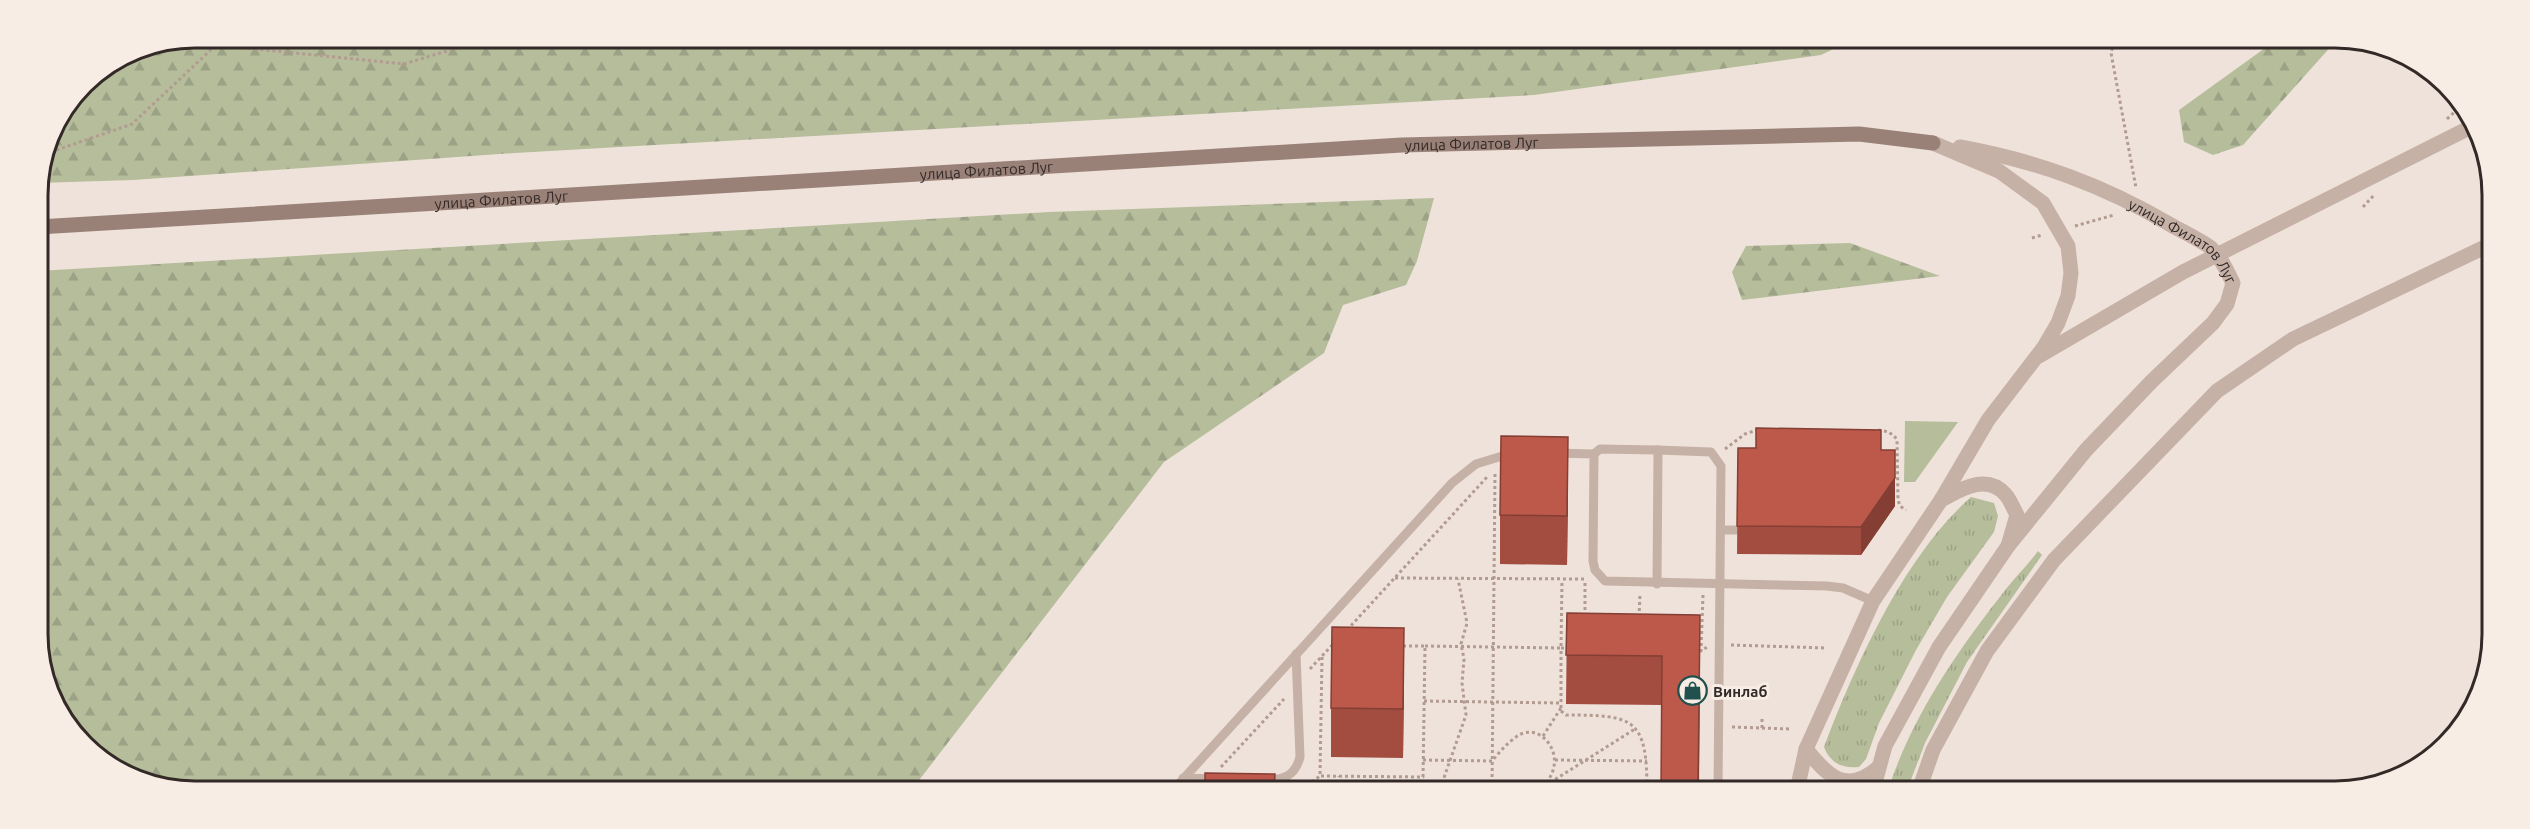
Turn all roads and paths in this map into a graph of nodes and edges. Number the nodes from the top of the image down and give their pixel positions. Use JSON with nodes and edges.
{"nodes":[{"id":1,"x":213,"y":48,"type":"edge"},
{"id":2,"x":246,"y":48,"type":"edge"},
{"id":3,"x":457,"y":48,"type":"edge"},
{"id":4,"x":2112,"y":48,"type":"edge"},
{"id":5,"x":2467,"y":129,"type":"edge"},
{"id":6,"x":1933,"y":143,"type":"junction"},
{"id":7,"x":55,"y":151,"type":"edge"},
{"id":8,"x":2139,"y":208,"type":"junction"},
{"id":9,"x":48,"y":226,"type":"edge"},
{"id":10,"x":2059,"y":230,"type":"junction"},
{"id":11,"x":2032,"y":238,"type":"dead end"},
{"id":12,"x":2482,"y":248,"type":"edge"},
{"id":13,"x":2034,"y":359,"type":"junction"},
{"id":14,"x":1763,"y":428,"type":"edge"},
{"id":15,"x":1869,"y":430,"type":"edge"},
{"id":16,"x":1658,"y":450,"type":"junction"},
{"id":17,"x":1517,"y":453,"type":"edge"},
{"id":18,"x":1539,"y":453,"type":"edge"},
{"id":19,"x":1594,"y":454,"type":"junction"},
{"id":20,"x":1716,"y":456,"type":"junction"},
{"id":21,"x":1502,"y":468,"type":"edge"},
{"id":22,"x":1495,"y":471,"type":"junction"},
{"id":23,"x":1941,"y":500,"type":"junction"},
{"id":24,"x":1906,"y":510,"type":"dead end"},
{"id":25,"x":1721,"y":530,"type":"junction"},
{"id":26,"x":1738,"y":530,"type":"edge"},
{"id":27,"x":2008,"y":546,"type":"junction"},
{"id":28,"x":1585,"y":569,"type":"dead end"},
{"id":29,"x":1395,"y":578,"type":"junction"},
{"id":30,"x":1458,"y":579,"type":"junction"},
{"id":31,"x":1494,"y":579,"type":"junction"},
{"id":32,"x":1562,"y":580,"type":"junction"},
{"id":33,"x":1585,"y":580,"type":"junction"},
{"id":34,"x":1605,"y":580,"type":"junction"},
{"id":35,"x":1640,"y":583,"type":"junction"},
{"id":36,"x":1657,"y":584,"type":"junction"},
{"id":37,"x":1703,"y":584,"type":"junction"},
{"id":38,"x":1720,"y":584,"type":"junction"},
{"id":39,"x":1873,"y":601,"type":"junction"},
{"id":40,"x":1585,"y":626,"type":"edge"},
{"id":41,"x":1639,"y":627,"type":"edge"},
{"id":42,"x":1332,"y":645,"type":"junction"},
{"id":43,"x":1344,"y":645,"type":"edge"},
{"id":44,"x":1719,"y":645,"type":"junction"},
{"id":45,"x":1401,"y":646,"type":"edge"},
{"id":46,"x":1425,"y":646,"type":"junction"},
{"id":47,"x":1461,"y":647,"type":"junction"},
{"id":48,"x":1493,"y":647,"type":"junction"},
{"id":49,"x":1561,"y":648,"type":"junction"},
{"id":50,"x":1573,"y":648,"type":"edge"},
{"id":51,"x":1826,"y":648,"type":"dead end"},
{"id":52,"x":1696,"y":650,"type":"edge"},
{"id":53,"x":1701,"y":651,"type":"junction"},
{"id":54,"x":1296,"y":654,"type":"junction"},
{"id":55,"x":1708,"y":655,"type":"dead end"},
{"id":56,"x":1322,"y":657,"type":"junction"},
{"id":57,"x":1297,"y":684,"type":"junction"},
{"id":58,"x":1424,"y":701,"type":"junction"},
{"id":59,"x":1465,"y":702,"type":"junction"},
{"id":60,"x":1492,"y":702,"type":"junction"},
{"id":61,"x":1561,"y":703,"type":"junction"},
{"id":62,"x":1561,"y":708,"type":"junction"},
{"id":63,"x":1762,"y":717,"type":"dead end"},
{"id":64,"x":1718,"y":727,"type":"junction"},
{"id":65,"x":1762,"y":728,"type":"junction"},
{"id":66,"x":1635,"y":729,"type":"junction"},
{"id":67,"x":1790,"y":729,"type":"dead end"},
{"id":68,"x":1543,"y":736,"type":"junction"},
{"id":69,"x":1806,"y":749,"type":"junction"},
{"id":70,"x":1424,"y":760,"type":"junction"},
{"id":71,"x":1449,"y":760,"type":"junction"},
{"id":72,"x":1492,"y":760,"type":"junction"},
{"id":73,"x":1555,"y":760,"type":"junction"},
{"id":74,"x":1585,"y":761,"type":"junction"},
{"id":75,"x":1647,"y":762,"type":"junction"},
{"id":76,"x":1879,"y":767,"type":"junction"},
{"id":77,"x":1320,"y":776,"type":"junction"},
{"id":78,"x":1339,"y":776,"type":"junction"},
{"id":79,"x":1367,"y":777,"type":"junction"},
{"id":80,"x":1423,"y":777,"type":"junction"},
{"id":81,"x":1183,"y":778,"type":"junction"},
{"id":82,"x":1210,"y":779,"type":"junction"},
{"id":83,"x":1221,"y":779,"type":"edge"},
{"id":84,"x":1255,"y":780,"type":"edge"},
{"id":85,"x":1314,"y":780,"type":"edge"},
{"id":86,"x":1180,"y":781,"type":"edge"},
{"id":87,"x":1339,"y":781,"type":"edge"},
{"id":88,"x":1367,"y":781,"type":"edge"},
{"id":89,"x":1423,"y":781,"type":"edge"},
{"id":90,"x":1442,"y":781,"type":"edge"},
{"id":91,"x":1492,"y":781,"type":"edge"},
{"id":92,"x":1547,"y":781,"type":"edge"},
{"id":93,"x":1553,"y":781,"type":"edge"},
{"id":94,"x":1647,"y":781,"type":"edge"},
{"id":95,"x":1718,"y":781,"type":"edge"},
{"id":96,"x":1799,"y":781,"type":"edge"},
{"id":97,"x":1875,"y":781,"type":"edge"},
{"id":98,"x":1922,"y":781,"type":"edge"}],
"edges":[{"from":1,"to":7,"type":"path"},
{"from":2,"to":3,"type":"path"},
{"from":4,"to":8,"type":"path"},
{"from":5,"to":13,"type":"street"},
{"from":6,"to":8,"type":"street","name":"улица Филатов Луг"},
{"from":6,"to":9,"type":"street","name":"улица Филатов Луг"},
{"from":6,"to":10,"type":"street","name":"улица Филатов Луг"},
{"from":8,"to":10,"type":"path"},
{"from":8,"to":27,"type":"street","name":"улица Филатов Луг"},
{"from":10,"to":11,"type":"path"},
{"from":10,"to":13,"type":"street","name":"улица Филатов Луг"},
{"from":12,"to":98,"type":"street"},
{"from":13,"to":23,"type":"street","name":"улица Филатов Луг"},
{"from":14,"to":20,"type":"path"},
{"from":15,"to":24,"type":"path"},
{"from":16,"to":19,"type":"lane"},
{"from":16,"to":20,"type":"lane"},
{"from":16,"to":36,"type":"lane"},
{"from":17,"to":54,"type":"lane"},
{"from":18,"to":19,"type":"lane"},
{"from":19,"to":34,"type":"lane"},
{"from":20,"to":25,"type":"lane"},
{"from":21,"to":22,"type":"path"},
{"from":22,"to":29,"type":"path"},
{"from":22,"to":31,"type":"path"},
{"from":23,"to":27,"type":"street"},
{"from":23,"to":39,"type":"street","name":"улица Филатов Луг"},
{"from":25,"to":26,"type":"lane"},
{"from":25,"to":38,"type":"lane"},
{"from":27,"to":76,"type":"street"},
{"from":28,"to":33,"type":"path"},
{"from":29,"to":30,"type":"path"},
{"from":29,"to":42,"type":"path"},
{"from":30,"to":31,"type":"path"},
{"from":30,"to":47,"type":"path"},
{"from":31,"to":32,"type":"path"},
{"from":31,"to":48,"type":"path"},
{"from":32,"to":33,"type":"path"},
{"from":32,"to":49,"type":"path"},
{"from":33,"to":34,"type":"path"},
{"from":33,"to":40,"type":"path"},
{"from":34,"to":35,"type":"lane"},
{"from":35,"to":36,"type":"lane"},
{"from":35,"to":41,"type":"path"},
{"from":36,"to":37,"type":"lane"},
{"from":37,"to":38,"type":"lane"},
{"from":37,"to":53,"type":"path"},
{"from":38,"to":39,"type":"lane"},
{"from":38,"to":44,"type":"lane"},
{"from":39,"to":69,"type":"street","name":"улица Филатов Луг"},
{"from":42,"to":43,"type":"path"},
{"from":42,"to":56,"type":"path"},
{"from":44,"to":51,"type":"path"},
{"from":44,"to":53,"type":"path"},
{"from":44,"to":64,"type":"lane"},
{"from":45,"to":46,"type":"path"},
{"from":46,"to":47,"type":"path"},
{"from":46,"to":58,"type":"path"},
{"from":47,"to":48,"type":"path"},
{"from":47,"to":59,"type":"path"},
{"from":48,"to":49,"type":"path"},
{"from":48,"to":60,"type":"path"},
{"from":49,"to":50,"type":"path"},
{"from":49,"to":61,"type":"path"},
{"from":52,"to":53,"type":"path"},
{"from":53,"to":55,"type":"path"},
{"from":54,"to":57,"type":"lane"},
{"from":54,"to":81,"type":"lane"},
{"from":56,"to":57,"type":"path"},
{"from":56,"to":77,"type":"path"},
{"from":57,"to":82,"type":"path"},
{"from":57,"to":84,"type":"lane"},
{"from":58,"to":59,"type":"path"},
{"from":58,"to":70,"type":"path"},
{"from":59,"to":60,"type":"path"},
{"from":59,"to":71,"type":"path"},
{"from":60,"to":61,"type":"path"},
{"from":60,"to":72,"type":"path"},
{"from":61,"to":62,"type":"path"},
{"from":62,"to":66,"type":"path"},
{"from":62,"to":68,"type":"path"},
{"from":63,"to":65,"type":"path"},
{"from":64,"to":65,"type":"path"},
{"from":64,"to":95,"type":"lane"},
{"from":65,"to":67,"type":"path"},
{"from":66,"to":74,"type":"path"},
{"from":66,"to":75,"type":"path"},
{"from":68,"to":72,"type":"path"},
{"from":68,"to":73,"type":"path"},
{"from":69,"to":76,"type":"street"},
{"from":69,"to":96,"type":"street","name":"улица Филатов Луг"},
{"from":70,"to":71,"type":"path"},
{"from":70,"to":80,"type":"path"},
{"from":71,"to":72,"type":"path"},
{"from":71,"to":90,"type":"path"},
{"from":72,"to":91,"type":"path"},
{"from":73,"to":74,"type":"path"},
{"from":73,"to":92,"type":"path"},
{"from":74,"to":75,"type":"path"},
{"from":74,"to":93,"type":"path"},
{"from":75,"to":94,"type":"path"},
{"from":76,"to":97,"type":"street"},
{"from":77,"to":78,"type":"path"},
{"from":77,"to":85,"type":"path"},
{"from":78,"to":79,"type":"path"},
{"from":78,"to":87,"type":"path"},
{"from":79,"to":80,"type":"path"},
{"from":79,"to":88,"type":"path"},
{"from":80,"to":89,"type":"path"},
{"from":81,"to":82,"type":"lane"},
{"from":81,"to":86,"type":"lane"},
{"from":82,"to":83,"type":"lane"}]}
